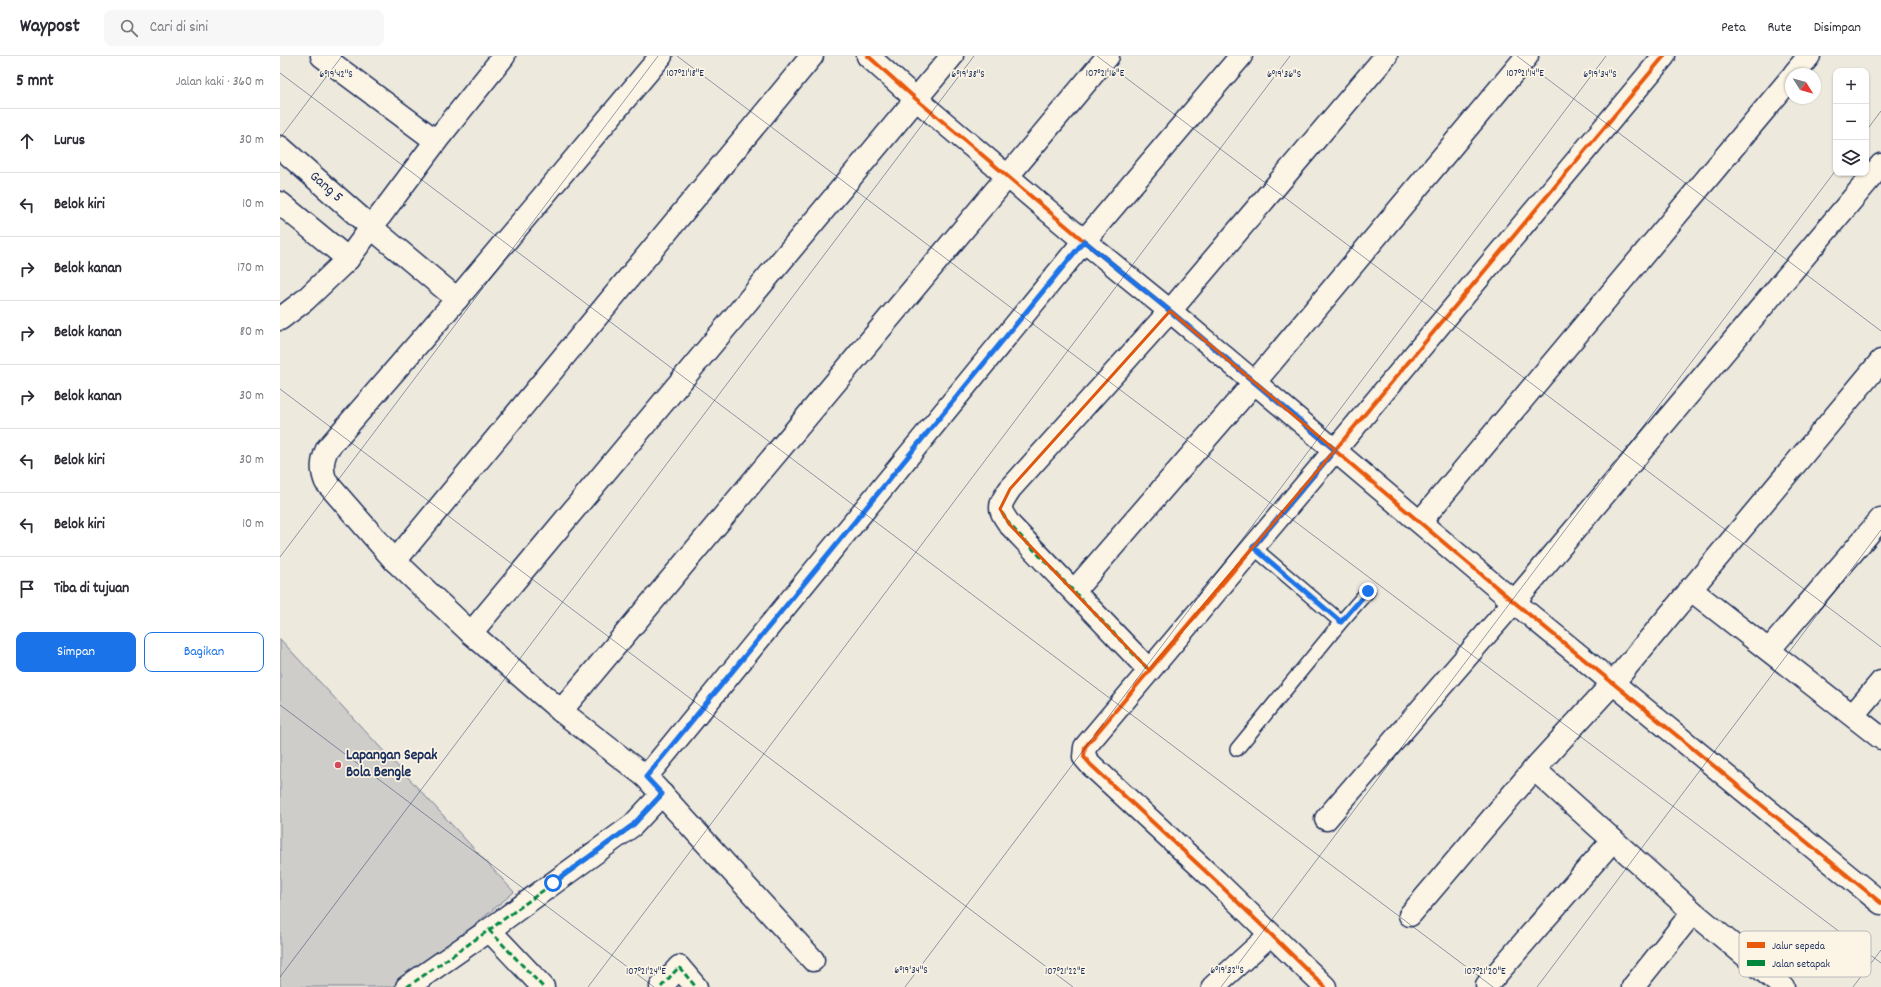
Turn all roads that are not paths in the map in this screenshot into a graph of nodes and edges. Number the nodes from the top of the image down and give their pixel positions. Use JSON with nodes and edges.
{"nodes":[{"id":1,"x":322,"y":56,"type":"edge"},
{"id":2,"x":661,"y":56,"type":"edge"},
{"id":3,"x":812,"y":56,"type":"edge"},
{"id":4,"x":868,"y":56,"type":"edge"},
{"id":5,"x":952,"y":56,"type":"edge"},
{"id":6,"x":1108,"y":56,"type":"edge"},
{"id":7,"x":1241,"y":56,"type":"edge"},
{"id":8,"x":1386,"y":56,"type":"edge"},
{"id":9,"x":1527,"y":56,"type":"edge"},
{"id":10,"x":1664,"y":56,"type":"edge"},
{"id":11,"x":1809,"y":56,"type":"edge"},
{"id":12,"x":499,"y":57,"type":"edge"},
{"id":13,"x":1799,"y":68,"type":"edge"},
{"id":14,"x":1785,"y":85,"type":"edge"},
{"id":15,"x":916,"y":99,"type":"junction"},
{"id":16,"x":436,"y":141,"type":"junction"},
{"id":17,"x":280,"y":147,"type":"edge"},
{"id":18,"x":1881,"y":165,"type":"edge"},
{"id":19,"x":1008,"y":176,"type":"junction"},
{"id":20,"x":280,"y":203,"type":"edge"},
{"id":21,"x":372,"y":228,"type":"junction"},
{"id":22,"x":1084,"y":241,"type":"junction"},
{"id":23,"x":348,"y":259,"type":"junction"},
{"id":24,"x":457,"y":299,"type":"junction"},
{"id":25,"x":1170,"y":311,"type":"junction"},
{"id":26,"x":280,"y":318,"type":"edge"},
{"id":27,"x":1881,"y":361,"type":"edge"},
{"id":28,"x":1254,"y":383,"type":"junction"},
{"id":29,"x":1335,"y":450,"type":"junction"},
{"id":30,"x":1881,"y":519,"type":"edge"},
{"id":31,"x":1420,"y":522,"type":"junction"},
{"id":32,"x":1253,"y":547,"type":"junction"},
{"id":33,"x":395,"y":561,"type":"junction"},
{"id":34,"x":1690,"y":589,"type":"junction"},
{"id":35,"x":1074,"y":591,"type":"junction"},
{"id":36,"x":1368,"y":591,"type":"dead end"},
{"id":37,"x":1514,"y":602,"type":"junction"},
{"id":38,"x":1341,"y":622,"type":"junction"},
{"id":39,"x":470,"y":633,"type":"junction"},
{"id":40,"x":1769,"y":650,"type":"junction"},
{"id":41,"x":1149,"y":670,"type":"junction"},
{"id":42,"x":1881,"y":682,"type":"edge"},
{"id":43,"x":1613,"y":683,"type":"junction"},
{"id":44,"x":561,"y":711,"type":"junction"},
{"id":45,"x":1853,"y":715,"type":"junction"},
{"id":46,"x":1881,"y":738,"type":"edge"},
{"id":47,"x":1237,"y":749,"type":"dead end"},
{"id":48,"x":1534,"y":769,"type":"junction"},
{"id":49,"x":646,"y":777,"type":"junction"},
{"id":50,"x":662,"y":794,"type":"junction"},
{"id":51,"x":1326,"y":820,"type":"dead end"},
{"id":52,"x":1613,"y":840,"type":"junction"},
{"id":53,"x":1881,"y":903,"type":"edge"},
{"id":54,"x":1693,"y":912,"type":"junction"},
{"id":55,"x":1410,"y":915,"type":"dead end"},
{"id":56,"x":489,"y":930,"type":"junction"},
{"id":57,"x":1270,"y":935,"type":"junction"},
{"id":58,"x":1739,"y":951,"type":"edge"},
{"id":59,"x":813,"y":960,"type":"dead end"},
{"id":60,"x":1769,"y":977,"type":"edge"},
{"id":61,"x":1487,"y":985,"type":"dead end"},
{"id":62,"x":1780,"y":986,"type":"edge"},
{"id":63,"x":407,"y":987,"type":"edge"},
{"id":64,"x":543,"y":987,"type":"edge"},
{"id":65,"x":661,"y":987,"type":"edge"},
{"id":66,"x":696,"y":987,"type":"edge"},
{"id":67,"x":1213,"y":987,"type":"edge"},
{"id":68,"x":1325,"y":987,"type":"edge"},
{"id":69,"x":1633,"y":987,"type":"edge"}],
"edges":[{"from":1,"to":16,"type":"street"},
{"from":2,"to":24,"type":"street"},
{"from":3,"to":33,"type":"street"},
{"from":4,"to":15,"type":"street"},
{"from":5,"to":15,"type":"street"},
{"from":6,"to":19,"type":"street"},
{"from":7,"to":22,"type":"street"},
{"from":8,"to":25,"type":"street"},
{"from":9,"to":28,"type":"street"},
{"from":10,"to":29,"type":"street"},
{"from":11,"to":13,"type":"street"},
{"from":12,"to":16,"type":"street"},
{"from":14,"to":31,"type":"street"},
{"from":15,"to":19,"type":"street"},
{"from":15,"to":39,"type":"street"},
{"from":16,"to":21,"type":"street"},
{"from":17,"to":21,"type":"street","name":"Gang 5"},
{"from":18,"to":37,"type":"street"},
{"from":19,"to":22,"type":"street"},
{"from":19,"to":44,"type":"street"},
{"from":20,"to":23,"type":"street"},
{"from":21,"to":23,"type":"street"},
{"from":21,"to":24,"type":"street","name":"Gang 5"},
{"from":22,"to":25,"type":"street"},
{"from":22,"to":49,"type":"street"},
{"from":23,"to":26,"type":"street"},
{"from":24,"to":33,"type":"street"},
{"from":25,"to":28,"type":"street"},
{"from":25,"to":35,"type":"street"},
{"from":27,"to":34,"type":"street"},
{"from":28,"to":29,"type":"street"},
{"from":28,"to":35,"type":"street"},
{"from":29,"to":31,"type":"street"},
{"from":29,"to":32,"type":"street"},
{"from":30,"to":40,"type":"street"},
{"from":31,"to":37,"type":"street"},
{"from":32,"to":38,"type":"lane"},
{"from":32,"to":41,"type":"street"},
{"from":33,"to":39,"type":"street"},
{"from":34,"to":40,"type":"street"},
{"from":34,"to":43,"type":"street"},
{"from":35,"to":41,"type":"street"},
{"from":36,"to":38,"type":"lane"},
{"from":37,"to":43,"type":"street"},
{"from":37,"to":51,"type":"street"},
{"from":38,"to":47,"type":"lane"},
{"from":39,"to":44,"type":"street"},
{"from":40,"to":45,"type":"street"},
{"from":41,"to":57,"type":"street"},
{"from":42,"to":45,"type":"street"},
{"from":43,"to":48,"type":"street"},
{"from":43,"to":53,"type":"street"},
{"from":44,"to":49,"type":"street"},
{"from":45,"to":46,"type":"street"},
{"from":48,"to":52,"type":"street"},
{"from":48,"to":55,"type":"street"},
{"from":49,"to":50,"type":"street"},
{"from":50,"to":56,"type":"street"},
{"from":50,"to":59,"type":"street"},
{"from":52,"to":54,"type":"street"},
{"from":52,"to":61,"type":"street"},
{"from":54,"to":58,"type":"street"},
{"from":54,"to":69,"type":"street"},
{"from":56,"to":63,"type":"street"},
{"from":56,"to":64,"type":"street"},
{"from":57,"to":67,"type":"street"},
{"from":57,"to":68,"type":"street"},
{"from":60,"to":62,"type":"street"},
{"from":65,"to":66,"type":"street"}]}
